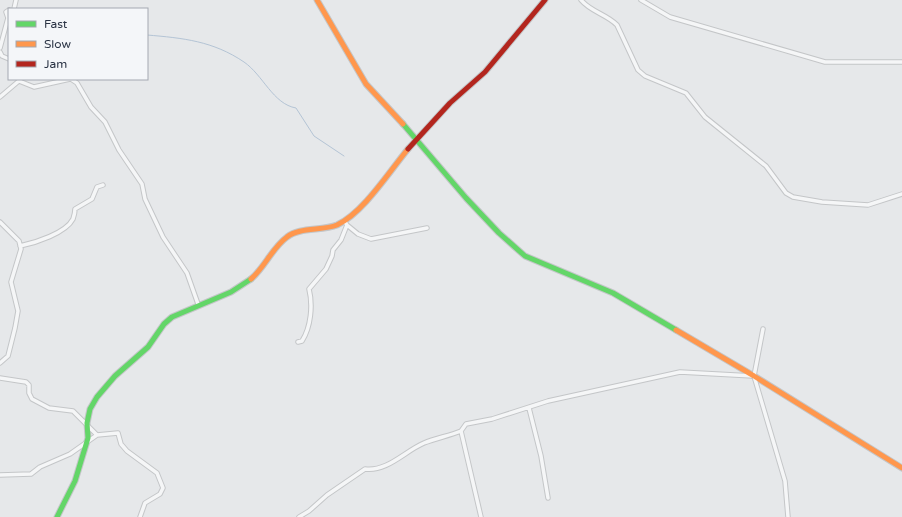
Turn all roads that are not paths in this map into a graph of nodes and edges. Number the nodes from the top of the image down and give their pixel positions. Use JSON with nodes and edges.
{"nodes":[{"id":1,"x":317,"y":0,"type":"edge"},
{"id":2,"x":545,"y":0,"type":"edge"},
{"id":3,"x":581,"y":0,"type":"edge"},
{"id":4,"x":641,"y":0,"type":"edge"},
{"id":5,"x":8,"y":18,"type":"edge"},
{"id":6,"x":0,"y":48,"type":"edge"},
{"id":7,"x":0,"y":52,"type":"edge"},
{"id":8,"x":8,"y":59,"type":"edge"},
{"id":9,"x":902,"y":62,"type":"edge"},
{"id":10,"x":20,"y":80,"type":"edge"},
{"id":11,"x":66,"y":80,"type":"edge"},
{"id":12,"x":72,"y":80,"type":"edge"},
{"id":13,"x":0,"y":97,"type":"edge"},
{"id":14,"x":417,"y":138,"type":"junction"},
{"id":15,"x":103,"y":185,"type":"dead end"},
{"id":16,"x":902,"y":194,"type":"edge"},
{"id":17,"x":0,"y":222,"type":"edge"},
{"id":18,"x":346,"y":224,"type":"junction"},
{"id":19,"x":427,"y":228,"type":"dead end"},
{"id":20,"x":20,"y":246,"type":"junction"},
{"id":21,"x":198,"y":304,"type":"junction"},
{"id":22,"x":763,"y":329,"type":"dead end"},
{"id":23,"x":298,"y":342,"type":"dead end"},
{"id":24,"x":0,"y":355,"type":"edge"},
{"id":25,"x":1,"y":362,"type":"edge"},
{"id":26,"x":754,"y":376,"type":"junction"},
{"id":27,"x":0,"y":378,"type":"edge"},
{"id":28,"x":529,"y":408,"type":"junction"},
{"id":29,"x":88,"y":425,"type":"junction"},
{"id":30,"x":460,"y":431,"type":"junction"},
{"id":31,"x":97,"y":435,"type":"junction"},
{"id":32,"x":87,"y":440,"type":"junction"},
{"id":33,"x":902,"y":468,"type":"edge"},
{"id":34,"x":0,"y":475,"type":"edge"},
{"id":35,"x":548,"y":498,"type":"dead end"},
{"id":36,"x":57,"y":517,"type":"edge"},
{"id":37,"x":140,"y":517,"type":"edge"},
{"id":38,"x":299,"y":517,"type":"edge"},
{"id":39,"x":482,"y":517,"type":"edge"},
{"id":40,"x":788,"y":517,"type":"edge"}],
"edges":[{"from":1,"to":14,"type":"street"},
{"from":2,"to":14,"type":"street"},
{"from":3,"to":16,"type":"street"},
{"from":4,"to":9,"type":"street"},
{"from":5,"to":6,"type":"street"},
{"from":7,"to":8,"type":"street"},
{"from":10,"to":11,"type":"street"},
{"from":10,"to":13,"type":"street"},
{"from":12,"to":21,"type":"street"},
{"from":14,"to":18,"type":"street"},
{"from":14,"to":26,"type":"street"},
{"from":15,"to":20,"type":"street"},
{"from":17,"to":20,"type":"street"},
{"from":18,"to":19,"type":"street"},
{"from":18,"to":21,"type":"street"},
{"from":18,"to":23,"type":"street"},
{"from":20,"to":25,"type":"street"},
{"from":21,"to":29,"type":"street"},
{"from":22,"to":26,"type":"street"},
{"from":24,"to":25,"type":"street"},
{"from":26,"to":28,"type":"street"},
{"from":26,"to":33,"type":"street"},
{"from":26,"to":40,"type":"street"},
{"from":27,"to":29,"type":"street"},
{"from":28,"to":30,"type":"street"},
{"from":28,"to":35,"type":"street"},
{"from":29,"to":31,"type":"street"},
{"from":29,"to":32,"type":"street"},
{"from":30,"to":38,"type":"street"},
{"from":30,"to":39,"type":"street"},
{"from":31,"to":32,"type":"street"},
{"from":31,"to":37,"type":"street"},
{"from":32,"to":34,"type":"street"},
{"from":32,"to":36,"type":"street"}]}
